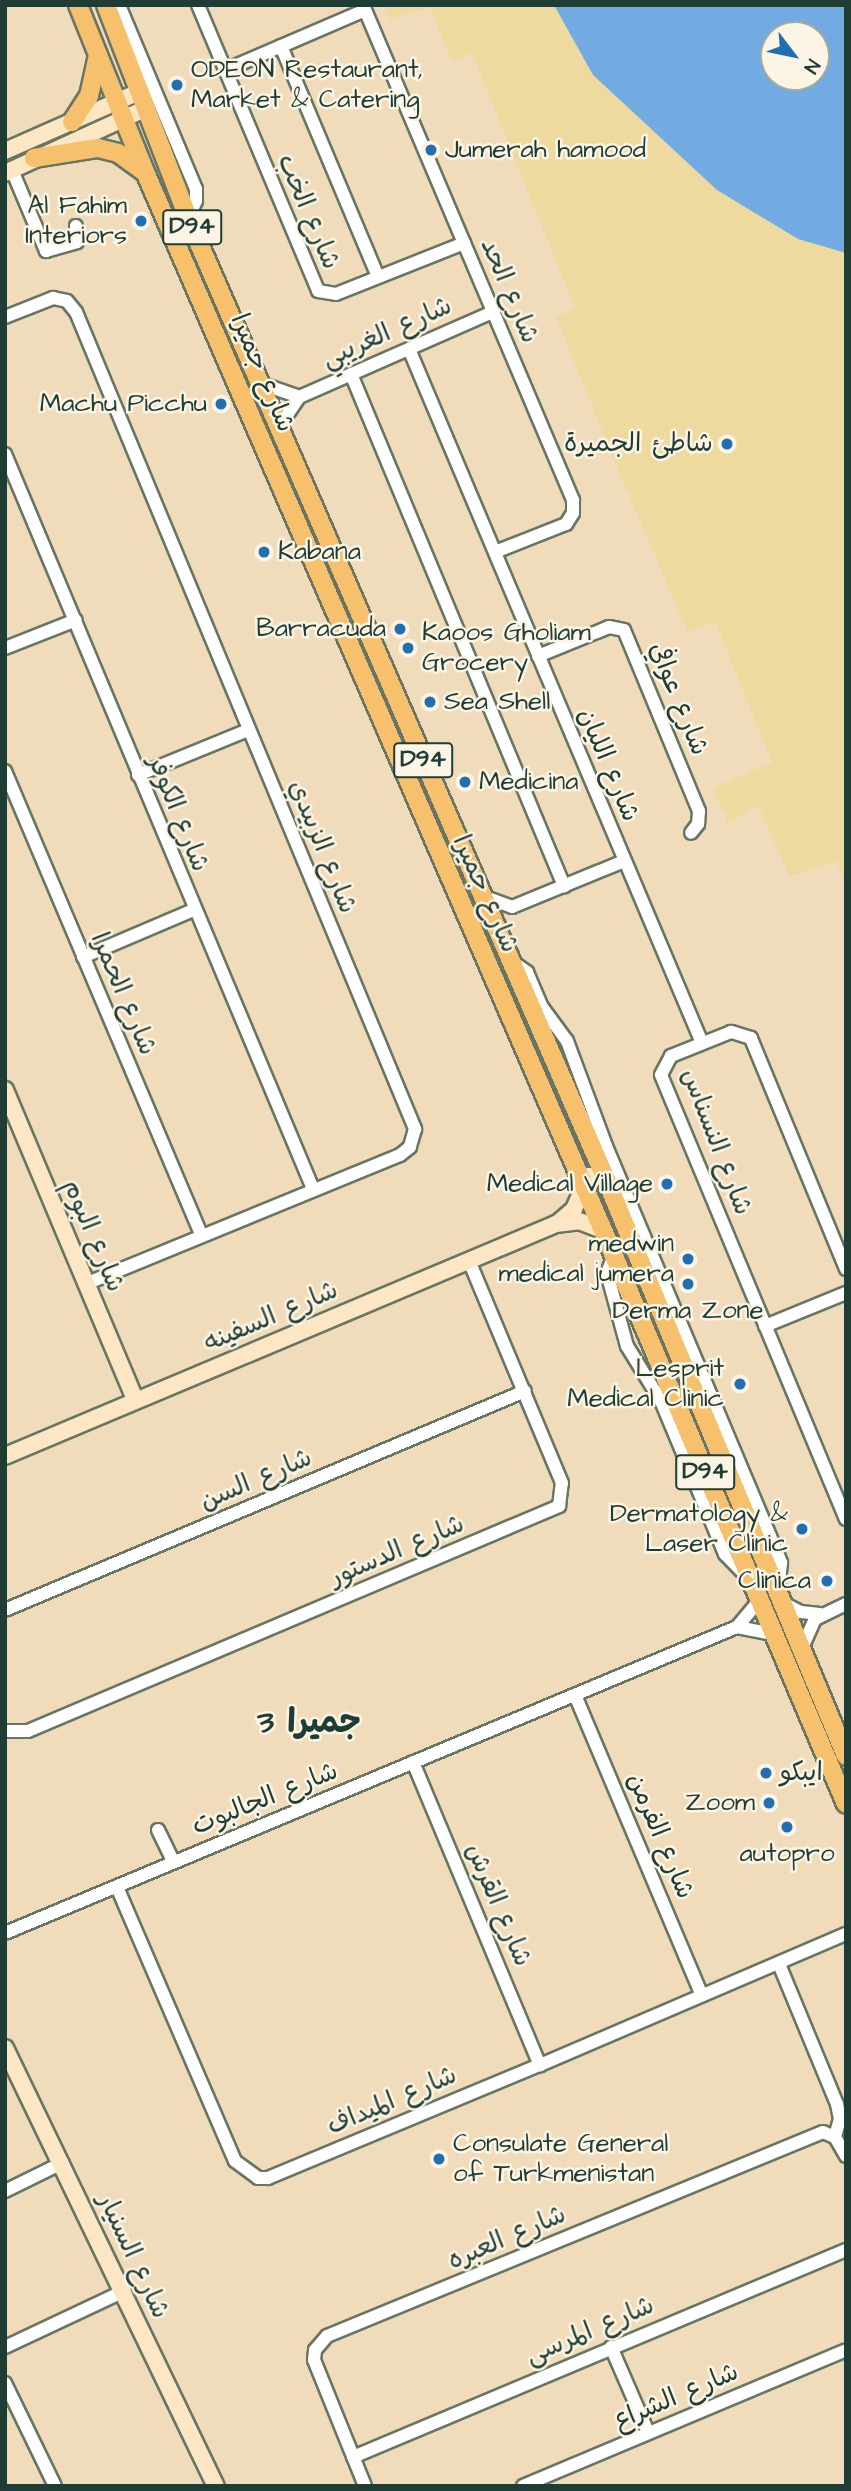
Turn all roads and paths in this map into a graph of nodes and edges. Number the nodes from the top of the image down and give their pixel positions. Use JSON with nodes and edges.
{"nodes":[{"id":1,"x":78,"y":5,"type":"edge"},
{"id":2,"x":106,"y":5,"type":"edge"},
{"id":3,"x":120,"y":5,"type":"edge"},
{"id":4,"x":198,"y":5,"type":"edge"},
{"id":5,"x":364,"y":8,"type":"edge"},
{"id":6,"x":281,"y":46,"type":"junction"},
{"id":7,"x":98,"y":52,"type":"junction"},
{"id":8,"x":228,"y":69,"type":"junction"},
{"id":9,"x":144,"y":99,"type":"junction"},
{"id":10,"x":121,"y":110,"type":"junction"},
{"id":11,"x":72,"y":122,"type":"junction"},
{"id":12,"x":5,"y":151,"type":"edge"},
{"id":13,"x":34,"y":158,"type":"junction"},
{"id":14,"x":9,"y":171,"type":"edge"},
{"id":15,"x":146,"y":174,"type":"junction"},
{"id":16,"x":188,"y":218,"type":"junction"},
{"id":17,"x":76,"y":226,"type":"dead end"},
{"id":18,"x":464,"y":243,"type":"junction"},
{"id":19,"x":377,"y":274,"type":"junction"},
{"id":20,"x":493,"y":312,"type":"junction"},
{"id":21,"x":5,"y":317,"type":"edge"},
{"id":22,"x":409,"y":349,"type":"junction"},
{"id":23,"x":351,"y":374,"type":"junction"},
{"id":24,"x":265,"y":385,"type":"junction"},
{"id":25,"x":299,"y":397,"type":"junction"},
{"id":26,"x":281,"y":424,"type":"junction"},
{"id":27,"x":5,"y":454,"type":"edge"},
{"id":28,"x":495,"y":552,"type":"junction"},
{"id":29,"x":76,"y":620,"type":"junction"},
{"id":30,"x":5,"y":648,"type":"edge"},
{"id":31,"x":538,"y":656,"type":"junction"},
{"id":32,"x":248,"y":730,"type":"junction"},
{"id":33,"x":5,"y":771,"type":"edge"},
{"id":34,"x":138,"y":775,"type":"junction"},
{"id":35,"x":691,"y":833,"type":"dead end"},
{"id":36,"x":624,"y":861,"type":"junction"},
{"id":37,"x":564,"y":886,"type":"junction"},
{"id":38,"x":481,"y":896,"type":"junction"},
{"id":39,"x":512,"y":907,"type":"junction"},
{"id":40,"x":193,"y":910,"type":"junction"},
{"id":41,"x":498,"y":938,"type":"junction"},
{"id":42,"x":83,"y":957,"type":"junction"},
{"id":43,"x":506,"y":958,"type":"junction"},
{"id":44,"x":702,"y":1043,"type":"junction"},
{"id":45,"x":5,"y":1090,"type":"edge"},
{"id":46,"x":584,"y":1127,"type":"junction"},
{"id":47,"x":564,"y":1139,"type":"junction"},
{"id":48,"x":605,"y":1176,"type":"junction"},
{"id":49,"x":584,"y":1185,"type":"junction"},
{"id":50,"x":313,"y":1189,"type":"junction"},
{"id":51,"x":556,"y":1224,"type":"junction"},
{"id":52,"x":603,"y":1230,"type":"junction"},
{"id":53,"x":201,"y":1234,"type":"junction"},
{"id":54,"x":469,"y":1261,"type":"junction"},
{"id":55,"x":846,"y":1269,"type":"edge"},
{"id":56,"x":86,"y":1284,"type":"junction"},
{"id":57,"x":846,"y":1293,"type":"edge"},
{"id":58,"x":765,"y":1326,"type":"junction"},
{"id":59,"x":525,"y":1391,"type":"junction"},
{"id":60,"x":135,"y":1400,"type":"junction"},
{"id":61,"x":5,"y":1456,"type":"edge"},
{"id":62,"x":846,"y":1519,"type":"edge"},
{"id":63,"x":781,"y":1598,"type":"junction"},
{"id":64,"x":760,"y":1600,"type":"junction"},
{"id":65,"x":846,"y":1604,"type":"edge"},
{"id":66,"x":5,"y":1610,"type":"edge"},
{"id":67,"x":820,"y":1614,"type":"junction"},
{"id":68,"x":737,"y":1627,"type":"junction"},
{"id":69,"x":774,"y":1634,"type":"junction"},
{"id":70,"x":802,"y":1648,"type":"junction"},
{"id":71,"x":576,"y":1695,"type":"junction"},
{"id":72,"x":5,"y":1731,"type":"edge"},
{"id":73,"x":846,"y":1756,"type":"edge"},
{"id":74,"x":413,"y":1762,"type":"junction"},
{"id":75,"x":846,"y":1804,"type":"edge"},
{"id":76,"x":158,"y":1830,"type":"dead end"},
{"id":77,"x":173,"y":1861,"type":"junction"},
{"id":78,"x":117,"y":1887,"type":"junction"},
{"id":79,"x":5,"y":1933,"type":"edge"},
{"id":80,"x":846,"y":1934,"type":"edge"},
{"id":81,"x":779,"y":1964,"type":"junction"},
{"id":82,"x":702,"y":1995,"type":"junction"},
{"id":83,"x":6,"y":2052,"type":"edge"},
{"id":84,"x":540,"y":2065,"type":"junction"},
{"id":85,"x":835,"y":2137,"type":"junction"},
{"id":86,"x":846,"y":2156,"type":"edge"},
{"id":87,"x":62,"y":2163,"type":"junction"},
{"id":88,"x":5,"y":2191,"type":"edge"},
{"id":89,"x":846,"y":2250,"type":"edge"},
{"id":90,"x":124,"y":2291,"type":"junction"},
{"id":91,"x":5,"y":2347,"type":"edge"},
{"id":92,"x":611,"y":2347,"type":"junction"},
{"id":93,"x":846,"y":2350,"type":"edge"},
{"id":94,"x":5,"y":2383,"type":"edge"},
{"id":95,"x":648,"y":2432,"type":"junction"},
{"id":96,"x":353,"y":2457,"type":"junction"},
{"id":97,"x":55,"y":2486,"type":"edge"},
{"id":98,"x":216,"y":2486,"type":"edge"},
{"id":99,"x":365,"y":2486,"type":"edge"},
{"id":100,"x":523,"y":2486,"type":"edge"}],
"edges":[{"from":1,"to":7,"type":"main road","name":"شارع جميرا","number":"D94"},
{"from":2,"to":9,"type":"main road","name":"شارع جميرا","number":"D94"},
{"from":3,"to":16,"type":"street"},
{"from":4,"to":8,"type":"street","name":"شارع الخب"},
{"from":5,"to":6,"type":"street"},
{"from":5,"to":18,"type":"street","name":"شارع الحد"},
{"from":6,"to":8,"type":"street"},
{"from":6,"to":19,"type":"street"},
{"from":7,"to":10,"type":"main road","name":"شارع جميرا","number":"D94"},
{"from":7,"to":11,"type":"main road"},
{"from":8,"to":19,"type":"street","name":"شارع الخب"},
{"from":9,"to":10,"type":"street"},
{"from":9,"to":16,"type":"main road","name":"شارع جميرا","number":"D94"},
{"from":10,"to":11,"type":"street"},
{"from":10,"to":13,"type":"street"},
{"from":10,"to":15,"type":"main road","name":"شارع جميرا","number":"D94"},
{"from":11,"to":12,"type":"street"},
{"from":13,"to":14,"type":"street"},
{"from":13,"to":15,"type":"main road"},
{"from":14,"to":17,"type":"street"},
{"from":15,"to":47,"type":"main road","name":"شارع جميرا","number":"D94"},
{"from":16,"to":24,"type":"main road","name":"شارع جميرا","number":"D94"},
{"from":18,"to":19,"type":"street","name":"شارع الخب"},
{"from":18,"to":20,"type":"street","name":"شارع الحد"},
{"from":20,"to":22,"type":"street","name":"شارع الغريبي"},
{"from":20,"to":28,"type":"street","name":"شارع الحد"},
{"from":21,"to":32,"type":"street","name":"شارع الزبيدي"},
{"from":22,"to":23,"type":"street","name":"شارع الغريبي"},
{"from":22,"to":28,"type":"street","name":"شارع الليان"},
{"from":23,"to":25,"type":"street","name":"شارع الغريبي"},
{"from":23,"to":37,"type":"street"},
{"from":24,"to":25,"type":"street","name":"شارع الغريبي"},
{"from":24,"to":26,"type":"main road","name":"شارع جميرا","number":"D94"},
{"from":25,"to":26,"type":"street","name":"شارع الغريبي"},
{"from":26,"to":38,"type":"main road","name":"شارع جميرا","number":"D94"},
{"from":27,"to":29,"type":"street","name":"شارع الكوفر"},
{"from":28,"to":31,"type":"street","name":"شارع الليان"},
{"from":29,"to":30,"type":"street"},
{"from":29,"to":34,"type":"street","name":"شارع الكوفر"},
{"from":31,"to":35,"type":"street","name":"شارع عوافي"},
{"from":31,"to":36,"type":"street","name":"شارع الليان"},
{"from":32,"to":34,"type":"street"},
{"from":32,"to":50,"type":"street","name":"شارع الزبيدي"},
{"from":33,"to":42,"type":"street","name":"شارع الحمرا"},
{"from":34,"to":40,"type":"street","name":"شارع الكوفر"},
{"from":36,"to":37,"type":"street"},
{"from":36,"to":44,"type":"street","name":"شارع الليان"},
{"from":37,"to":39,"type":"street"},
{"from":38,"to":39,"type":"street"},
{"from":38,"to":41,"type":"main road","name":"شارع جميرا","number":"D94"},
{"from":39,"to":41,"type":"street"},
{"from":40,"to":42,"type":"street"},
{"from":40,"to":50,"type":"street","name":"شارع الكوفر"},
{"from":41,"to":43,"type":"main road","name":"شارع جميرا","number":"D94"},
{"from":42,"to":53,"type":"street","name":"شارع الحمرا"},
{"from":43,"to":46,"type":"main road","name":"شارع جميرا","number":"D94"},
{"from":43,"to":63,"type":"street"},
{"from":44,"to":55,"type":"street","name":"شارع النسناس"},
{"from":44,"to":58,"type":"street","name":"شارع النسناس"},
{"from":45,"to":56,"type":"street","name":"شارع البوم"},
{"from":46,"to":47,"type":"main road"},
{"from":46,"to":48,"type":"main road","name":"شارع جميرا","number":"D94"},
{"from":47,"to":49,"type":"main road","name":"شارع جميرا","number":"D94"},
{"from":48,"to":49,"type":"street"},
{"from":48,"to":63,"type":"main road","name":"شارع جميرا","number":"D94"},
{"from":49,"to":51,"type":"street","name":"شارع السفينه"},
{"from":49,"to":52,"type":"main road","name":"شارع جميرا","number":"D94"},
{"from":50,"to":53,"type":"street","name":"شارع الزبيدي"},
{"from":51,"to":52,"type":"street","name":"شارع السفينه"},
{"from":51,"to":54,"type":"street","name":"شارع السفينه"},
{"from":52,"to":64,"type":"main road","name":"شارع جميرا","number":"D94"},
{"from":53,"to":56,"type":"street","name":"شارع الزبيدي"},
{"from":54,"to":59,"type":"street","name":"شارع الدستور"},
{"from":54,"to":60,"type":"street","name":"شارع السفينه"},
{"from":56,"to":60,"type":"street","name":"شارع البوم"},
{"from":57,"to":58,"type":"street"},
{"from":58,"to":62,"type":"street","name":"شارع النسناس"},
{"from":59,"to":66,"type":"street","name":"شارع السن"},
{"from":59,"to":72,"type":"street","name":"شارع الدستور"},
{"from":60,"to":61,"type":"street","name":"شارع السفينه"},
{"from":63,"to":67,"type":"street"},
{"from":63,"to":70,"type":"main road","name":"شارع جميرا","number":"D94"},
{"from":64,"to":68,"type":"street","name":"شارع الجالبوت"},
{"from":64,"to":69,"type":"main road","name":"شارع جميرا","number":"D94"},
{"from":65,"to":67,"type":"street"},
{"from":67,"to":70,"type":"street"},
{"from":68,"to":69,"type":"street"},
{"from":68,"to":71,"type":"street","name":"شارع الجالبوت"},
{"from":69,"to":75,"type":"main road","name":"شارع جميرا","number":"D94"},
{"from":70,"to":73,"type":"main road","name":"شارع جميرا","number":"D94"},
{"from":71,"to":74,"type":"street","name":"شارع الجالبوت"},
{"from":71,"to":82,"type":"street","name":"شارع الفرمن"},
{"from":74,"to":77,"type":"street","name":"شارع الجالبوت"},
{"from":74,"to":84,"type":"street","name":"شارع القرش"},
{"from":76,"to":77,"type":"street"},
{"from":77,"to":78,"type":"street","name":"شارع الجالبوت"},
{"from":78,"to":79,"type":"street","name":"شارع الجالبوت"},
{"from":78,"to":84,"type":"street","name":"شارع الميداف"},
{"from":80,"to":81,"type":"street","name":"شارع الميداف"},
{"from":81,"to":82,"type":"street","name":"شارع الميداف"},
{"from":81,"to":85,"type":"street"},
{"from":82,"to":84,"type":"street","name":"شارع الميداف"},
{"from":83,"to":87,"type":"street","name":"شارع السنيار"},
{"from":85,"to":86,"type":"street"},
{"from":85,"to":96,"type":"street","name":"شارع العبره"},
{"from":87,"to":88,"type":"street"},
{"from":87,"to":90,"type":"street","name":"شارع السنيار"},
{"from":89,"to":92,"type":"street","name":"شارع المرسى"},
{"from":90,"to":91,"type":"street"},
{"from":90,"to":98,"type":"street","name":"شارع السنيار"},
{"from":92,"to":95,"type":"street"},
{"from":92,"to":96,"type":"street","name":"شارع المرسى"},
{"from":93,"to":95,"type":"street","name":"شارع الشراع"},
{"from":94,"to":97,"type":"street"},
{"from":95,"to":100,"type":"street","name":"شارع الشراع"},
{"from":96,"to":99,"type":"street","name":"شارع العبره"}]}
